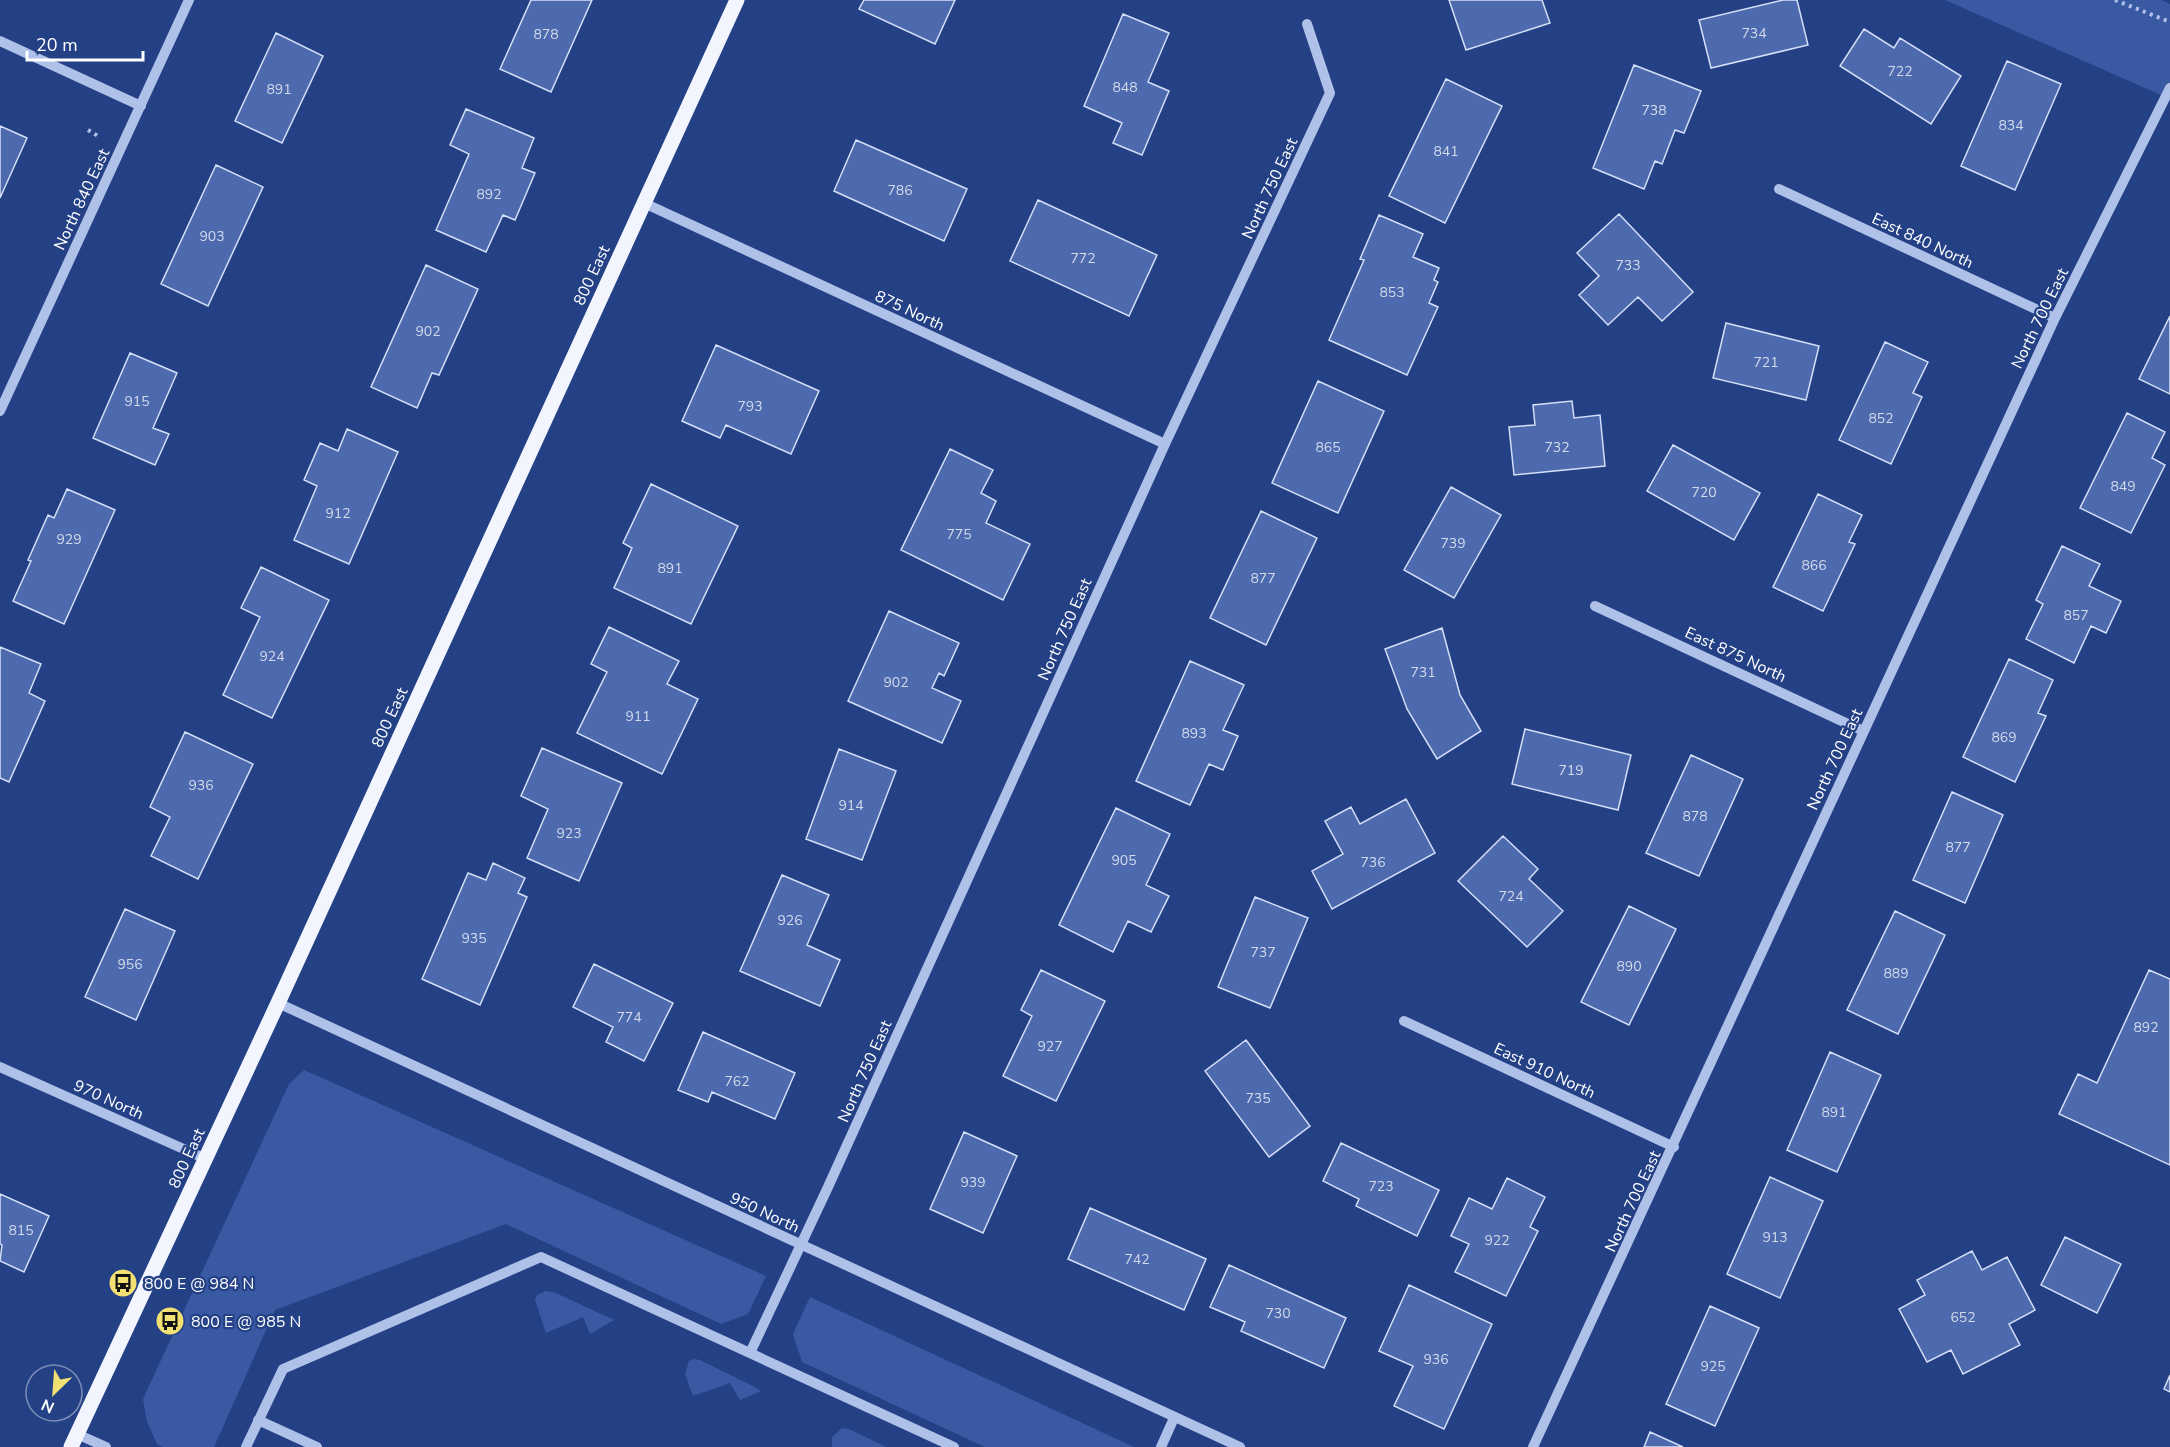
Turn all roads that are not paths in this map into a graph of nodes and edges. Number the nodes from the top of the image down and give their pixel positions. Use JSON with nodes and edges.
{"nodes":[{"id":1,"x":189,"y":0,"type":"edge"},
{"id":2,"x":737,"y":0,"type":"edge"},
{"id":3,"x":1307,"y":24,"type":"dead end"},
{"id":4,"x":0,"y":41,"type":"edge"},
{"id":5,"x":2170,"y":88,"type":"edge"},
{"id":6,"x":141,"y":106,"type":"junction"},
{"id":7,"x":1779,"y":189,"type":"dead end"},
{"id":8,"x":644,"y":204,"type":"junction"},
{"id":9,"x":2055,"y":318,"type":"junction"},
{"id":10,"x":0,"y":411,"type":"edge"},
{"id":11,"x":1165,"y":444,"type":"junction"},
{"id":12,"x":1595,"y":606,"type":"dead end"},
{"id":13,"x":1863,"y":731,"type":"junction"},
{"id":14,"x":278,"y":1003,"type":"junction"},
{"id":15,"x":1404,"y":1021,"type":"dead end"},
{"id":16,"x":0,"y":1067,"type":"edge"},
{"id":17,"x":1674,"y":1147,"type":"junction"},
{"id":18,"x":206,"y":1159,"type":"junction"},
{"id":19,"x":801,"y":1245,"type":"junction"},
{"id":20,"x":750,"y":1353,"type":"junction"},
{"id":21,"x":1174,"y":1418,"type":"junction"},
{"id":22,"x":258,"y":1420,"type":"junction"},
{"id":23,"x":74,"y":1440,"type":"edge"},
{"id":24,"x":106,"y":1447,"type":"edge"},
{"id":25,"x":246,"y":1447,"type":"edge"},
{"id":26,"x":317,"y":1447,"type":"edge"},
{"id":27,"x":954,"y":1447,"type":"edge"},
{"id":28,"x":1161,"y":1447,"type":"edge"},
{"id":29,"x":1240,"y":1447,"type":"edge"},
{"id":30,"x":1533,"y":1447,"type":"edge"}],
"edges":[{"from":1,"to":6,"type":"street","name":"North 840 East"},
{"from":2,"to":8,"type":"main road","name":"800 East"},
{"from":3,"to":11,"type":"street","name":"North 750 East"},
{"from":4,"to":6,"type":"street"},
{"from":5,"to":9,"type":"street","name":"North 700 East"},
{"from":6,"to":10,"type":"street","name":"North 840 East"},
{"from":7,"to":9,"type":"street","name":"East 840 North"},
{"from":8,"to":11,"type":"street","name":"875 North"},
{"from":8,"to":14,"type":"main road","name":"800 East"},
{"from":9,"to":13,"type":"street","name":"North 700 East"},
{"from":11,"to":19,"type":"street","name":"North 750 East"},
{"from":12,"to":13,"type":"street","name":"East 875 North"},
{"from":13,"to":17,"type":"street","name":"North 700 East"},
{"from":14,"to":18,"type":"main road","name":"800 East"},
{"from":14,"to":19,"type":"street","name":"950 North"},
{"from":15,"to":17,"type":"street","name":"East 910 North"},
{"from":16,"to":18,"type":"street","name":"970 North"},
{"from":17,"to":30,"type":"street","name":"North 700 East"},
{"from":18,"to":23,"type":"main road","name":"800 East"},
{"from":19,"to":20,"type":"street","name":"North 750 East"},
{"from":19,"to":21,"type":"street","name":"950 North"},
{"from":20,"to":22,"type":"street"},
{"from":20,"to":27,"type":"street"},
{"from":21,"to":28,"type":"street"},
{"from":21,"to":29,"type":"street","name":"950 North"},
{"from":22,"to":25,"type":"street"},
{"from":22,"to":26,"type":"street"},
{"from":23,"to":24,"type":"street"}]}
